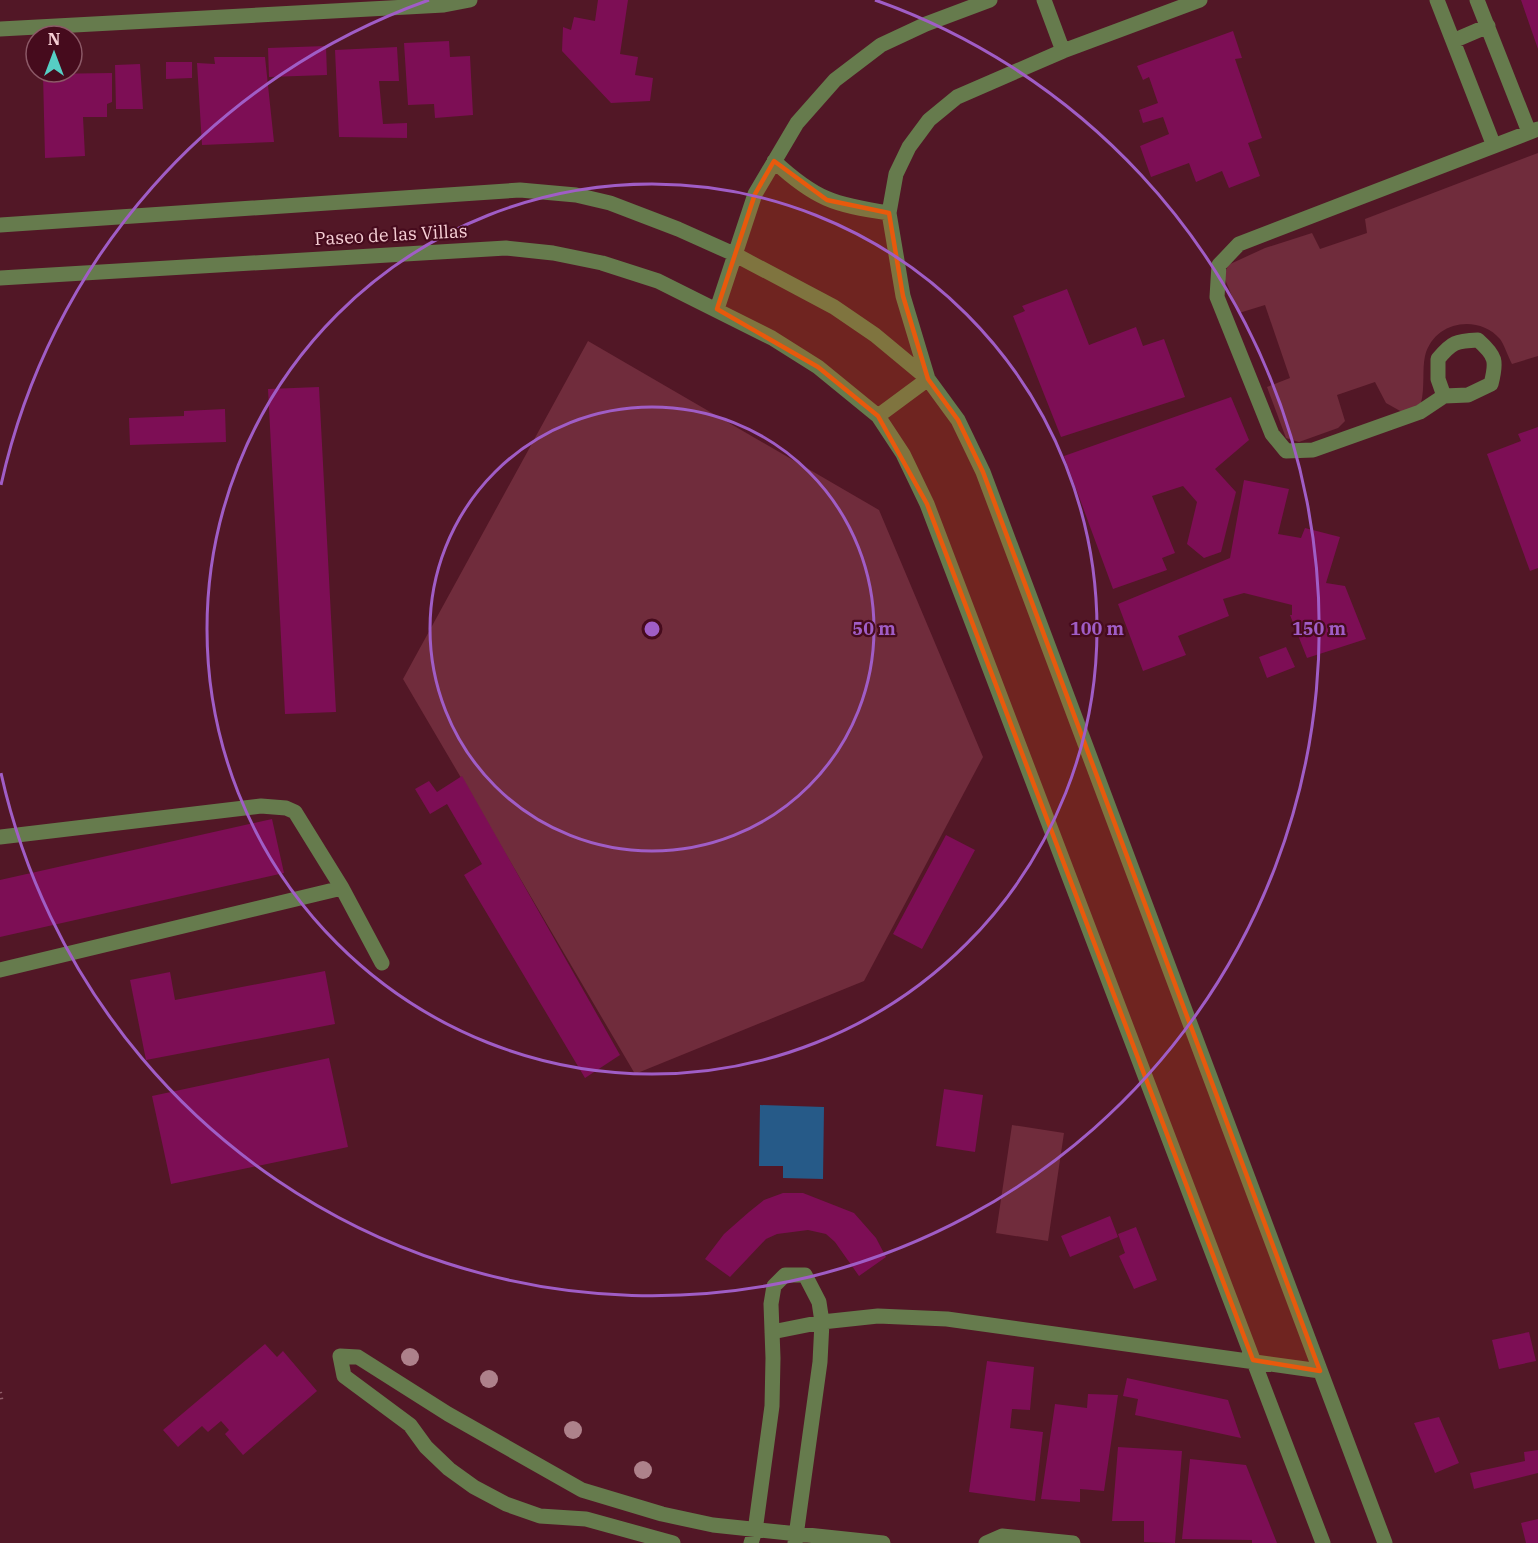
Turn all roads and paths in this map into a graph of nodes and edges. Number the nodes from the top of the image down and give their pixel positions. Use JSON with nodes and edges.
{"nodes":[{"id":1,"x":470,"y":0,"type":"edge"},
{"id":2,"x":990,"y":0,"type":"edge"},
{"id":3,"x":1044,"y":0,"type":"edge"},
{"id":4,"x":1200,"y":0,"type":"edge"},
{"id":5,"x":1437,"y":0,"type":"edge"},
{"id":6,"x":1478,"y":0,"type":"edge"},
{"id":7,"x":1488,"y":26,"type":"junction"},
{"id":8,"x":0,"y":29,"type":"edge"},
{"id":9,"x":1453,"y":41,"type":"junction"},
{"id":10,"x":1063,"y":51,"type":"junction"},
{"id":11,"x":1534,"y":130,"type":"edge"},
{"id":12,"x":1494,"y":146,"type":"junction"},
{"id":13,"x":774,"y":161,"type":"junction"},
{"id":14,"x":890,"y":213,"type":"junction"},
{"id":15,"x":0,"y":225,"type":"edge"},
{"id":16,"x":734,"y":254,"type":"junction"},
{"id":17,"x":0,"y":278,"type":"edge"},
{"id":18,"x":717,"y":309,"type":"junction"},
{"id":19,"x":928,"y":379,"type":"junction"},
{"id":20,"x":1444,"y":396,"type":"dead end"},
{"id":21,"x":878,"y":416,"type":"junction"},
{"id":22,"x":0,"y":837,"type":"edge"},
{"id":23,"x":342,"y":888,"type":"junction"},
{"id":24,"x":382,"y":963,"type":"dead end"},
{"id":25,"x":0,"y":970,"type":"edge"},
{"id":26,"x":822,"y":1322,"type":"junction"},
{"id":27,"x":772,"y":1332,"type":"junction"},
{"id":28,"x":1253,"y":1360,"type":"junction"},
{"id":29,"x":1320,"y":1371,"type":"junction"},
{"id":30,"x":0,"y":1392,"type":"edge"},
{"id":31,"x":2,"y":1403,"type":"dead end"},
{"id":32,"x":753,"y":1537,"type":"edge"},
{"id":33,"x":796,"y":1538,"type":"edge"},
{"id":34,"x":673,"y":1543,"type":"edge"},
{"id":35,"x":883,"y":1543,"type":"edge"},
{"id":36,"x":986,"y":1543,"type":"edge"},
{"id":37,"x":1073,"y":1543,"type":"edge"},
{"id":38,"x":1323,"y":1543,"type":"edge"},
{"id":39,"x":1385,"y":1543,"type":"edge"}],
"edges":[{"from":1,"to":8,"type":"street"},
{"from":2,"to":13,"type":"street"},
{"from":3,"to":10,"type":"street"},
{"from":4,"to":10,"type":"street"},
{"from":5,"to":9,"type":"street"},
{"from":6,"to":7,"type":"street"},
{"from":7,"to":9,"type":"street"},
{"from":7,"to":11,"type":"street"},
{"from":9,"to":12,"type":"street"},
{"from":10,"to":14,"type":"street"},
{"from":11,"to":12,"type":"street"},
{"from":12,"to":20,"type":"street"},
{"from":13,"to":14,"type":"street"},
{"from":13,"to":16,"type":"street"},
{"from":14,"to":19,"type":"street"},
{"from":15,"to":16,"type":"street","name":"Paseo de las Villas"},
{"from":16,"to":18,"type":"street"},
{"from":16,"to":19,"type":"street","name":"Paseo de las Villas"},
{"from":17,"to":18,"type":"street","name":"Paseo de las Villas"},
{"from":18,"to":21,"type":"street","name":"Paseo de las Villas"},
{"from":19,"to":21,"type":"street"},
{"from":19,"to":29,"type":"street"},
{"from":21,"to":28,"type":"street","name":"Paseo de las Villas"},
{"from":22,"to":23,"type":"street"},
{"from":23,"to":24,"type":"street"},
{"from":23,"to":25,"type":"street"},
{"from":26,"to":27,"type":"street"},
{"from":26,"to":27,"type":"street"},
{"from":26,"to":28,"type":"street"},
{"from":26,"to":33,"type":"street"},
{"from":27,"to":32,"type":"street"},
{"from":28,"to":29,"type":"street"},
{"from":28,"to":38,"type":"street","name":"Paseo de las Villas"},
{"from":29,"to":39,"type":"street"},
{"from":30,"to":31,"type":"path"},
{"from":32,"to":33,"type":"street"},
{"from":32,"to":34,"type":"street"},
{"from":33,"to":35,"type":"street"},
{"from":36,"to":37,"type":"street"}]}
